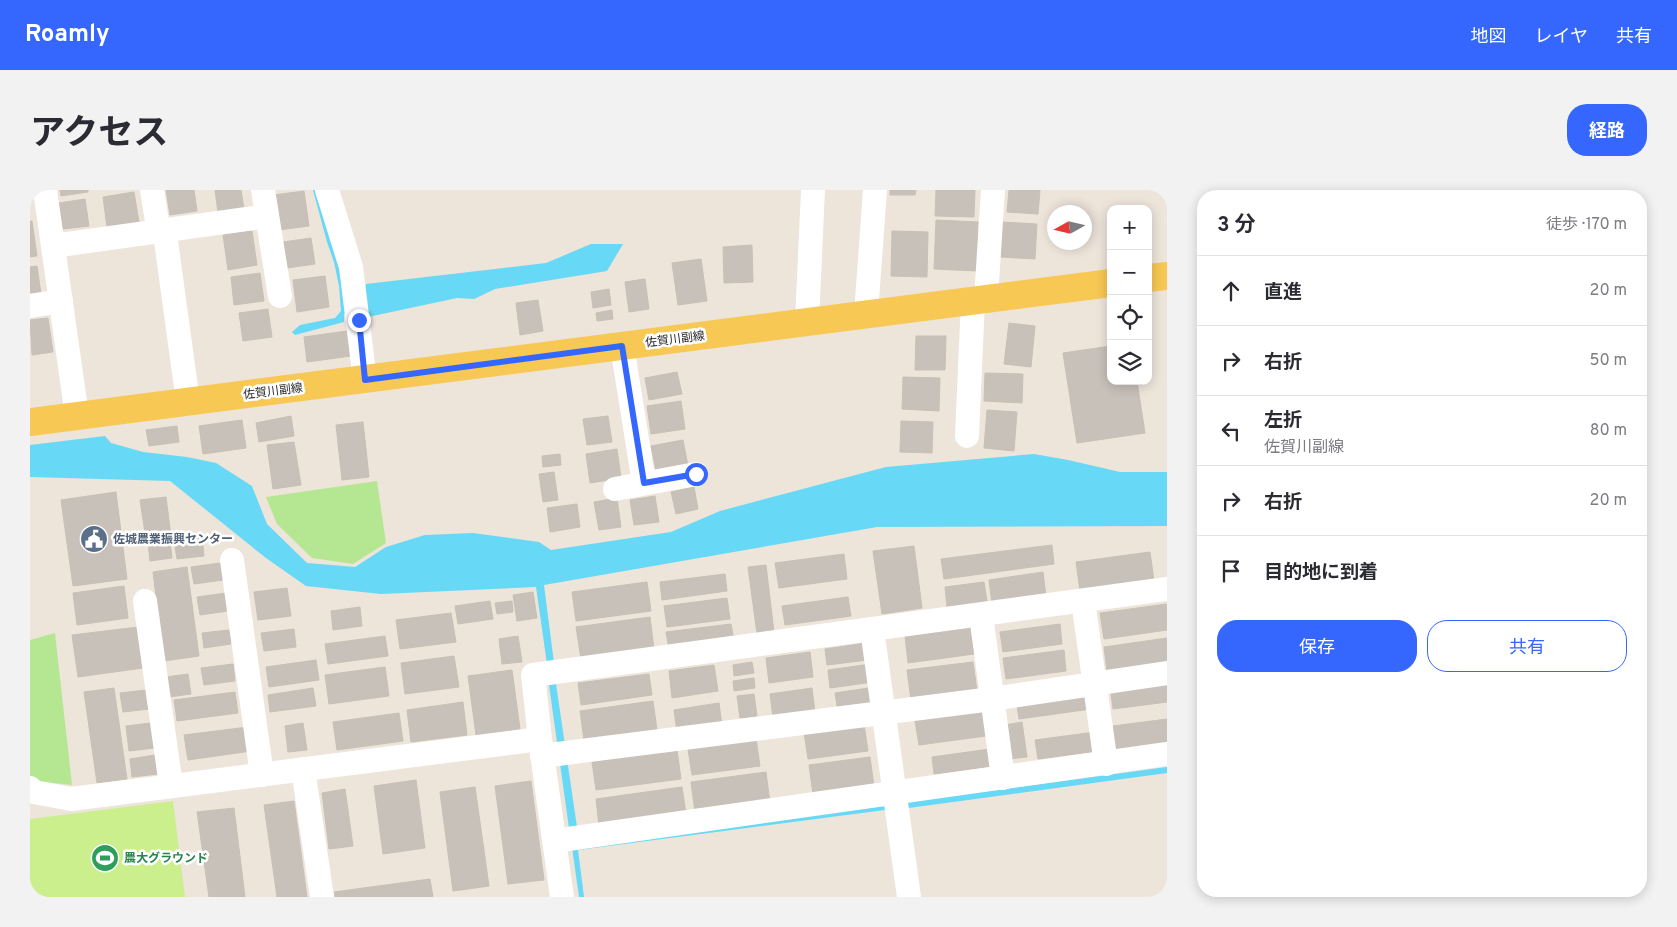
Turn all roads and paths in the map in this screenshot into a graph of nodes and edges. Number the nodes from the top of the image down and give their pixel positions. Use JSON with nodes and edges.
{"nodes":[{"id":1,"x":152,"y":190,"type":"edge"},
{"id":2,"x":262,"y":190,"type":"edge"},
{"id":3,"x":327,"y":190,"type":"edge"},
{"id":4,"x":812,"y":190,"type":"edge"},
{"id":5,"x":875,"y":190,"type":"edge"},
{"id":6,"x":993,"y":190,"type":"edge"},
{"id":7,"x":41,"y":200,"type":"edge"},
{"id":8,"x":267,"y":216,"type":"junction"},
{"id":9,"x":161,"y":231,"type":"junction"},
{"id":10,"x":53,"y":246,"type":"junction"},
{"id":11,"x":1167,"y":276,"type":"edge"},
{"id":12,"x":1152,"y":278,"type":"edge"},
{"id":13,"x":1107,"y":283,"type":"edge"},
{"id":14,"x":280,"y":296,"type":"dead end"},
{"id":15,"x":980,"y":299,"type":"junction"},
{"id":16,"x":60,"y":301,"type":"junction"},
{"id":17,"x":30,"y":306,"type":"edge"},
{"id":18,"x":866,"y":314,"type":"junction"},
{"id":19,"x":806,"y":322,"type":"junction"},
{"id":20,"x":622,"y":346,"type":"junction"},
{"id":21,"x":365,"y":380,"type":"junction"},
{"id":22,"x":188,"y":402,"type":"junction"},
{"id":23,"x":77,"y":416,"type":"junction"},
{"id":24,"x":30,"y":422,"type":"edge"},
{"id":25,"x":967,"y":436,"type":"dead end"},
{"id":26,"x":696,"y":474,"type":"dead end"},
{"id":27,"x":644,"y":483,"type":"junction"},
{"id":28,"x":615,"y":488,"type":"dead end"},
{"id":29,"x":232,"y":560,"type":"dead end"},
{"id":30,"x":1167,"y":589,"type":"edge"},
{"id":31,"x":145,"y":601,"type":"dead end"},
{"id":32,"x":1084,"y":601,"type":"junction"},
{"id":33,"x":981,"y":615,"type":"junction"},
{"id":34,"x":872,"y":629,"type":"junction"},
{"id":35,"x":1167,"y":673,"type":"edge"},
{"id":36,"x":1095,"y":683,"type":"junction"},
{"id":37,"x":992,"y":699,"type":"junction"},
{"id":38,"x":884,"y":712,"type":"junction"},
{"id":39,"x":541,"y":747,"type":"junction"},
{"id":40,"x":1167,"y":754,"type":"edge"},
{"id":41,"x":1106,"y":764,"type":"junction"},
{"id":42,"x":303,"y":769,"type":"junction"},
{"id":43,"x":262,"y":775,"type":"junction"},
{"id":44,"x":1003,"y":778,"type":"junction"},
{"id":45,"x":171,"y":786,"type":"junction"},
{"id":46,"x":30,"y":788,"type":"edge"},
{"id":47,"x":895,"y":792,"type":"junction"},
{"id":48,"x":554,"y":841,"type":"junction"},
{"id":49,"x":322,"y":897,"type":"edge"},
{"id":50,"x":562,"y":897,"type":"edge"},
{"id":51,"x":909,"y":897,"type":"edge"}],
"edges":[{"from":1,"to":9,"type":"street"},
{"from":2,"to":8,"type":"street"},
{"from":3,"to":21,"type":"street"},
{"from":4,"to":19,"type":"street"},
{"from":5,"to":18,"type":"street"},
{"from":6,"to":15,"type":"street"},
{"from":7,"to":10,"type":"street"},
{"from":8,"to":9,"type":"street"},
{"from":8,"to":14,"type":"street"},
{"from":9,"to":10,"type":"street"},
{"from":9,"to":22,"type":"street"},
{"from":10,"to":16,"type":"street"},
{"from":11,"to":12,"type":"main road"},
{"from":13,"to":15,"type":"main road","name":"佐賀川副線"},
{"from":15,"to":18,"type":"main road","name":"佐賀川副線"},
{"from":15,"to":25,"type":"street"},
{"from":16,"to":17,"type":"street"},
{"from":16,"to":23,"type":"street"},
{"from":18,"to":19,"type":"main road","name":"佐賀川副線"},
{"from":19,"to":20,"type":"main road","name":"佐賀川副線"},
{"from":20,"to":21,"type":"main road","name":"佐賀川副線"},
{"from":20,"to":27,"type":"street"},
{"from":21,"to":22,"type":"main road","name":"佐賀川副線"},
{"from":22,"to":23,"type":"main road","name":"佐賀川副線"},
{"from":23,"to":24,"type":"main road","name":"佐賀川副線"},
{"from":26,"to":27,"type":"street"},
{"from":27,"to":28,"type":"street"},
{"from":29,"to":43,"type":"street"},
{"from":30,"to":32,"type":"street"},
{"from":31,"to":45,"type":"street"},
{"from":32,"to":33,"type":"street"},
{"from":32,"to":36,"type":"street"},
{"from":33,"to":34,"type":"street"},
{"from":33,"to":37,"type":"street"},
{"from":34,"to":38,"type":"street"},
{"from":34,"to":39,"type":"street"},
{"from":35,"to":36,"type":"street"},
{"from":36,"to":37,"type":"street"},
{"from":36,"to":41,"type":"street"},
{"from":37,"to":38,"type":"street"},
{"from":37,"to":44,"type":"street"},
{"from":38,"to":39,"type":"street"},
{"from":38,"to":47,"type":"street"},
{"from":39,"to":42,"type":"street"},
{"from":39,"to":48,"type":"street"},
{"from":40,"to":41,"type":"street"},
{"from":41,"to":44,"type":"street"},
{"from":42,"to":43,"type":"street"},
{"from":42,"to":49,"type":"street"},
{"from":43,"to":45,"type":"street"},
{"from":44,"to":47,"type":"street"},
{"from":45,"to":46,"type":"street"},
{"from":47,"to":48,"type":"street"},
{"from":47,"to":51,"type":"street"},
{"from":48,"to":50,"type":"street"}]}
